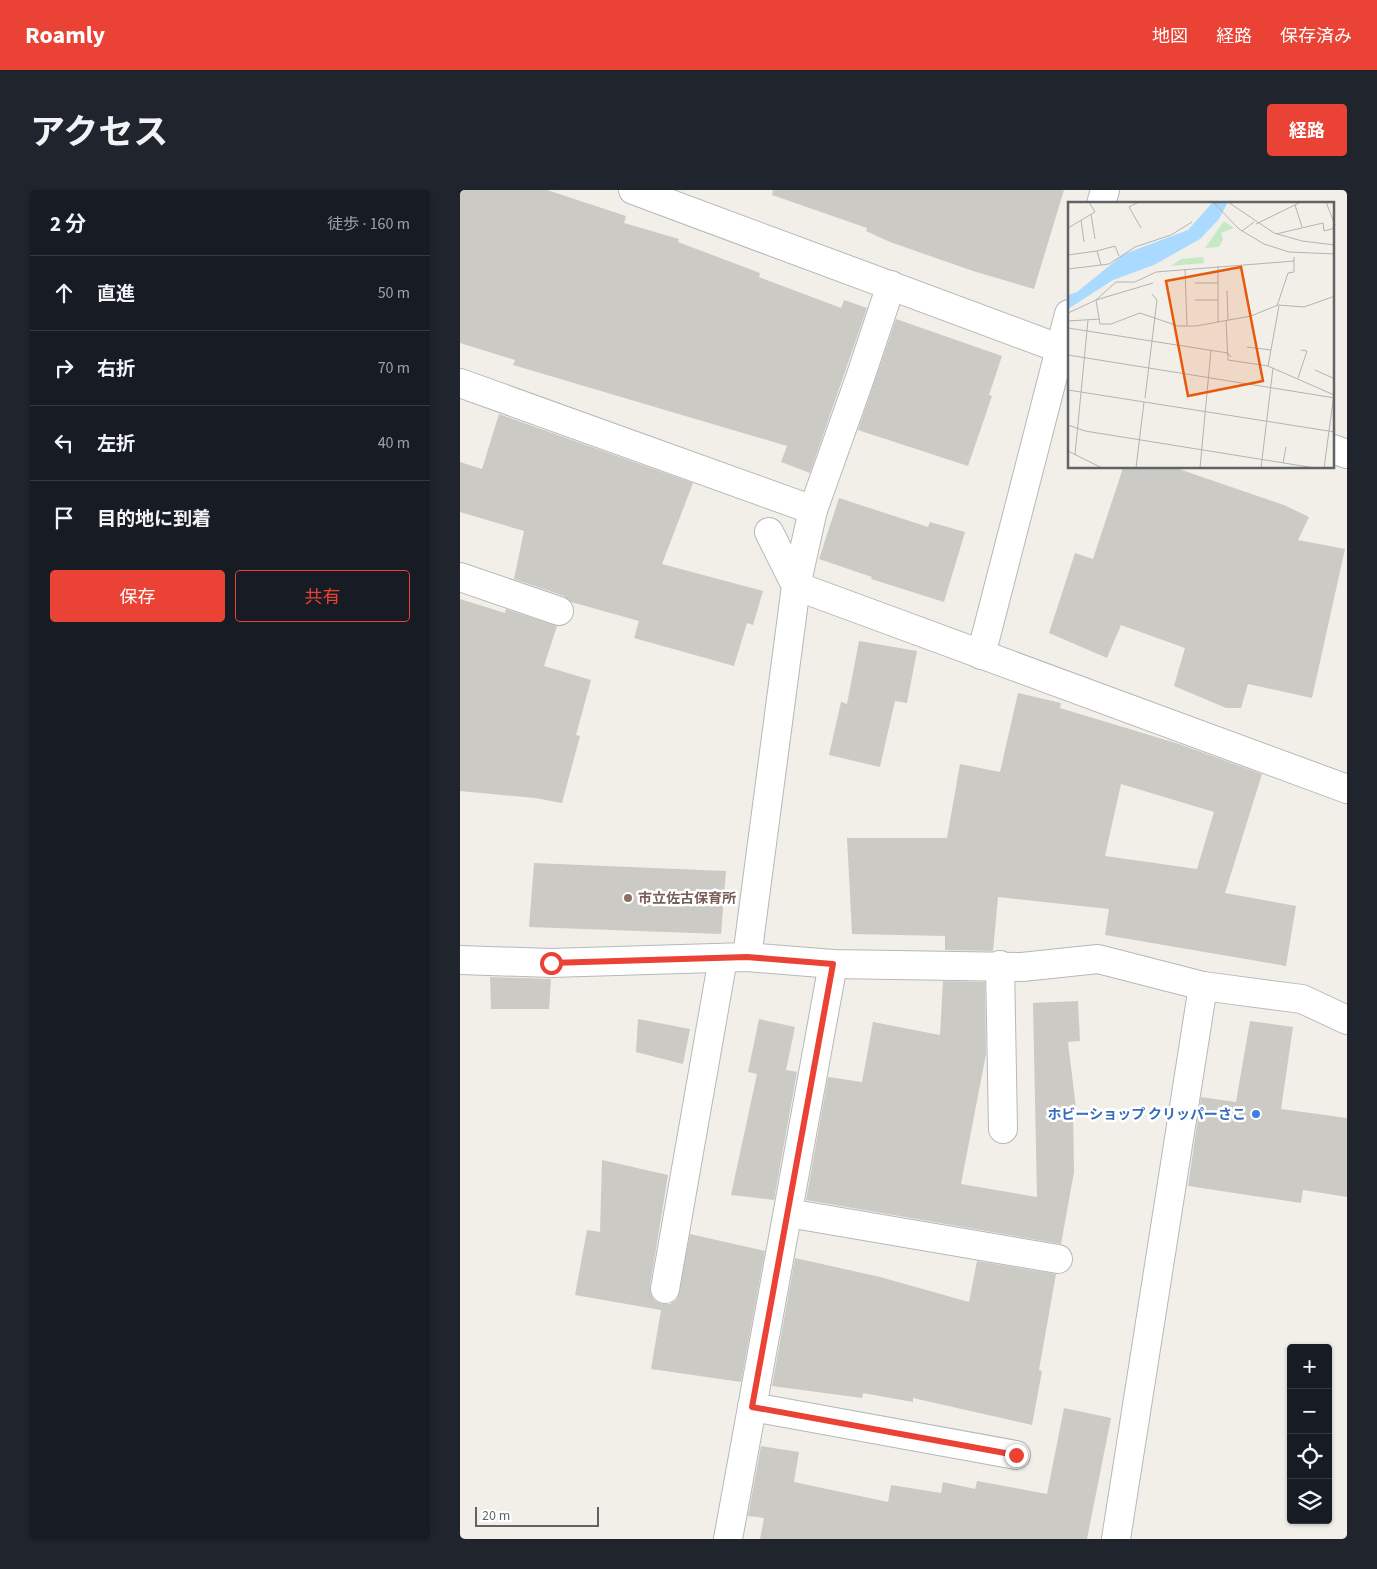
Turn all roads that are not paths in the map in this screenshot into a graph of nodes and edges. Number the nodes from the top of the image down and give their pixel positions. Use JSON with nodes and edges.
{"nodes":[{"id":1,"x":633,"y":190,"type":"edge"},
{"id":2,"x":891,"y":285,"type":"junction"},
{"id":3,"x":1068,"y":328,"type":"edge"},
{"id":4,"x":1065,"y":350,"type":"edge"},
{"id":5,"x":460,"y":383,"type":"edge"},
{"id":6,"x":1334,"y":448,"type":"edge"},
{"id":7,"x":1347,"y":454,"type":"edge"},
{"id":8,"x":813,"y":510,"type":"junction"},
{"id":9,"x":769,"y":532,"type":"dead end"},
{"id":10,"x":460,"y":577,"type":"edge"},
{"id":11,"x":796,"y":586,"type":"junction"},
{"id":12,"x":559,"y":611,"type":"dead end"},
{"id":13,"x":981,"y":655,"type":"junction"},
{"id":14,"x":1347,"y":789,"type":"edge"},
{"id":15,"x":735,"y":957,"type":"junction"},
{"id":16,"x":460,"y":960,"type":"edge"},
{"id":17,"x":833,"y":964,"type":"junction"},
{"id":18,"x":1000,"y":965,"type":"junction"},
{"id":19,"x":1202,"y":986,"type":"junction"},
{"id":20,"x":1347,"y":1020,"type":"edge"},
{"id":21,"x":1003,"y":1129,"type":"dead end"},
{"id":22,"x":788,"y":1213,"type":"junction"},
{"id":23,"x":1058,"y":1260,"type":"dead end"},
{"id":24,"x":665,"y":1289,"type":"dead end"},
{"id":25,"x":752,"y":1407,"type":"junction"},
{"id":26,"x":1016,"y":1455,"type":"dead end"},
{"id":27,"x":728,"y":1539,"type":"edge"},
{"id":28,"x":1116,"y":1539,"type":"edge"}],
"edges":[{"from":1,"to":2,"type":"street"},
{"from":2,"to":4,"type":"street"},
{"from":2,"to":8,"type":"street"},
{"from":3,"to":4,"type":"street"},
{"from":4,"to":13,"type":"street"},
{"from":5,"to":8,"type":"street"},
{"from":6,"to":7,"type":"street"},
{"from":8,"to":11,"type":"street"},
{"from":9,"to":11,"type":"street"},
{"from":10,"to":12,"type":"street"},
{"from":11,"to":13,"type":"street"},
{"from":11,"to":15,"type":"street"},
{"from":13,"to":14,"type":"street"},
{"from":15,"to":16,"type":"street"},
{"from":15,"to":17,"type":"street"},
{"from":15,"to":24,"type":"street"},
{"from":17,"to":18,"type":"street"},
{"from":17,"to":22,"type":"street"},
{"from":18,"to":19,"type":"street"},
{"from":18,"to":21,"type":"street"},
{"from":19,"to":20,"type":"street"},
{"from":19,"to":28,"type":"street"},
{"from":22,"to":23,"type":"street"},
{"from":22,"to":25,"type":"street"},
{"from":25,"to":26,"type":"street"},
{"from":25,"to":27,"type":"street"}]}
